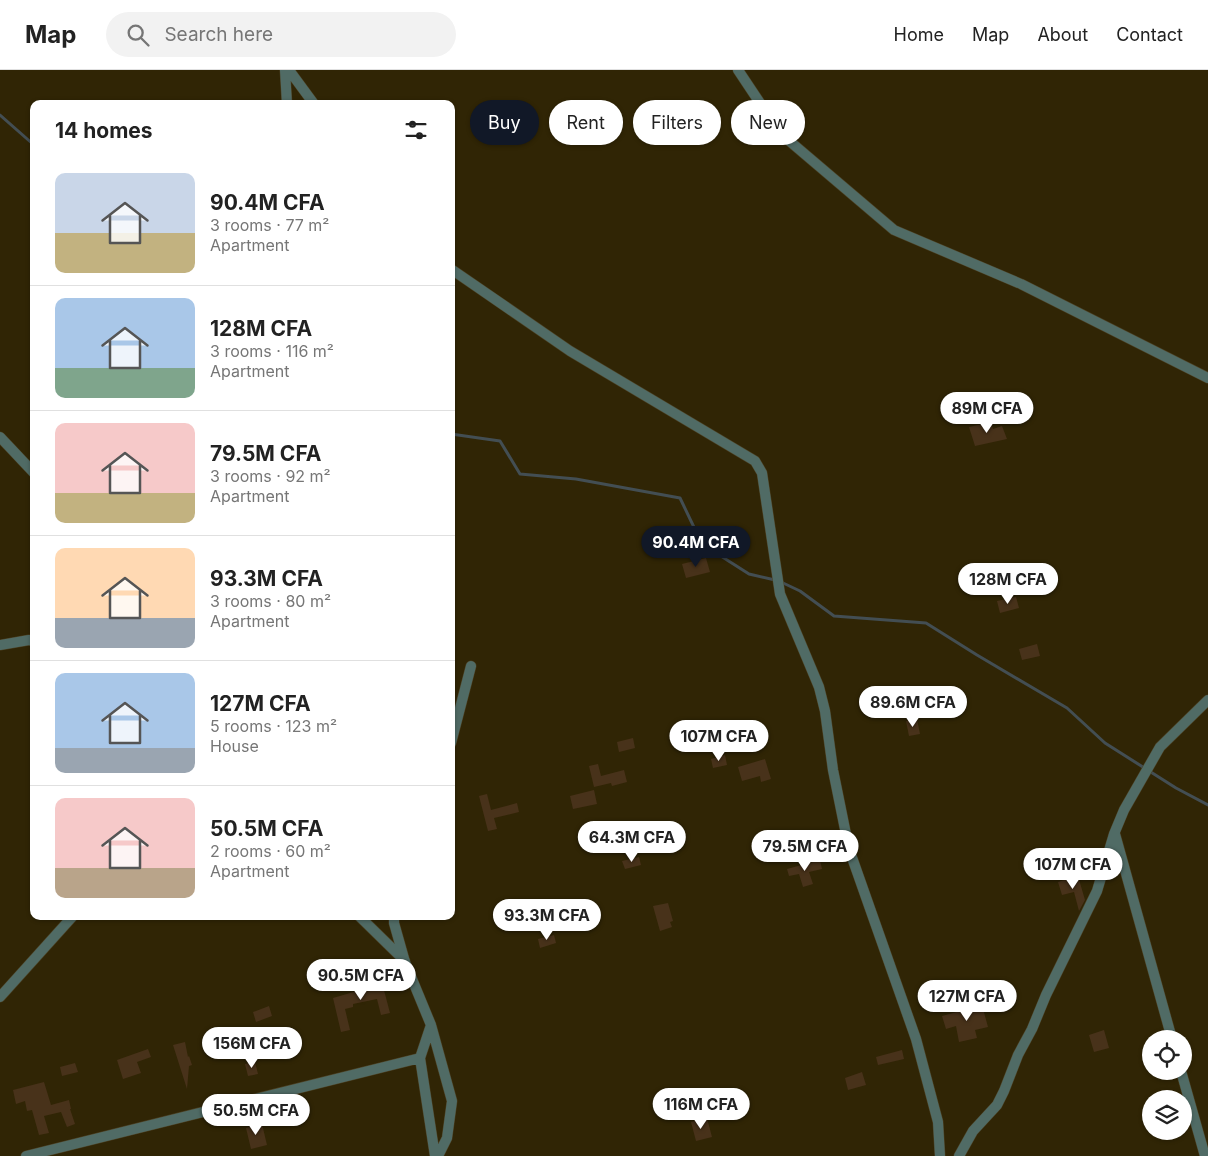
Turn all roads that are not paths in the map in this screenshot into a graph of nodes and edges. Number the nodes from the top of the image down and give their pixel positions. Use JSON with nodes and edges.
{"nodes":[{"id":1,"x":287,"y":70,"type":"edge"},
{"id":2,"x":738,"y":70,"type":"edge"},
{"id":3,"x":287,"y":100,"type":"edge"},
{"id":4,"x":311,"y":100,"type":"edge"},
{"id":5,"x":455,"y":272,"type":"edge"},
{"id":6,"x":1208,"y":378,"type":"edge"},
{"id":7,"x":0,"y":437,"type":"edge"},
{"id":8,"x":30,"y":469,"type":"edge"},
{"id":9,"x":30,"y":640,"type":"edge"},
{"id":10,"x":0,"y":645,"type":"edge"},
{"id":11,"x":471,"y":666,"type":"dead end"},
{"id":12,"x":1208,"y":700,"type":"edge"},
{"id":13,"x":455,"y":728,"type":"edge"},
{"id":14,"x":1114,"y":834,"type":"junction"},
{"id":15,"x":70,"y":920,"type":"edge"},
{"id":16,"x":363,"y":920,"type":"edge"},
{"id":17,"x":394,"y":920,"type":"edge"},
{"id":18,"x":405,"y":962,"type":"junction"},
{"id":19,"x":0,"y":997,"type":"edge"},
{"id":20,"x":431,"y":1025,"type":"junction"},
{"id":21,"x":1169,"y":1030,"type":"edge"},
{"id":22,"x":420,"y":1058,"type":"junction"},
{"id":23,"x":1184,"y":1080,"type":"edge"},
{"id":24,"x":26,"y":1156,"type":"edge"},
{"id":25,"x":436,"y":1156,"type":"edge"},
{"id":26,"x":940,"y":1156,"type":"edge"},
{"id":27,"x":958,"y":1156,"type":"edge"},
{"id":28,"x":1205,"y":1156,"type":"edge"}],
"edges":[{"from":1,"to":3,"type":"street"},
{"from":1,"to":4,"type":"street"},
{"from":2,"to":6,"type":"street"},
{"from":5,"to":26,"type":"street"},
{"from":7,"to":8,"type":"street"},
{"from":9,"to":10,"type":"street"},
{"from":11,"to":13,"type":"street"},
{"from":12,"to":14,"type":"street"},
{"from":14,"to":21,"type":"street"},
{"from":14,"to":27,"type":"street"},
{"from":15,"to":19,"type":"street"},
{"from":16,"to":18,"type":"street"},
{"from":17,"to":18,"type":"street"},
{"from":18,"to":20,"type":"street"},
{"from":20,"to":22,"type":"street"},
{"from":20,"to":25,"type":"street"},
{"from":22,"to":24,"type":"street"},
{"from":22,"to":25,"type":"street"},
{"from":23,"to":28,"type":"street"}]}
